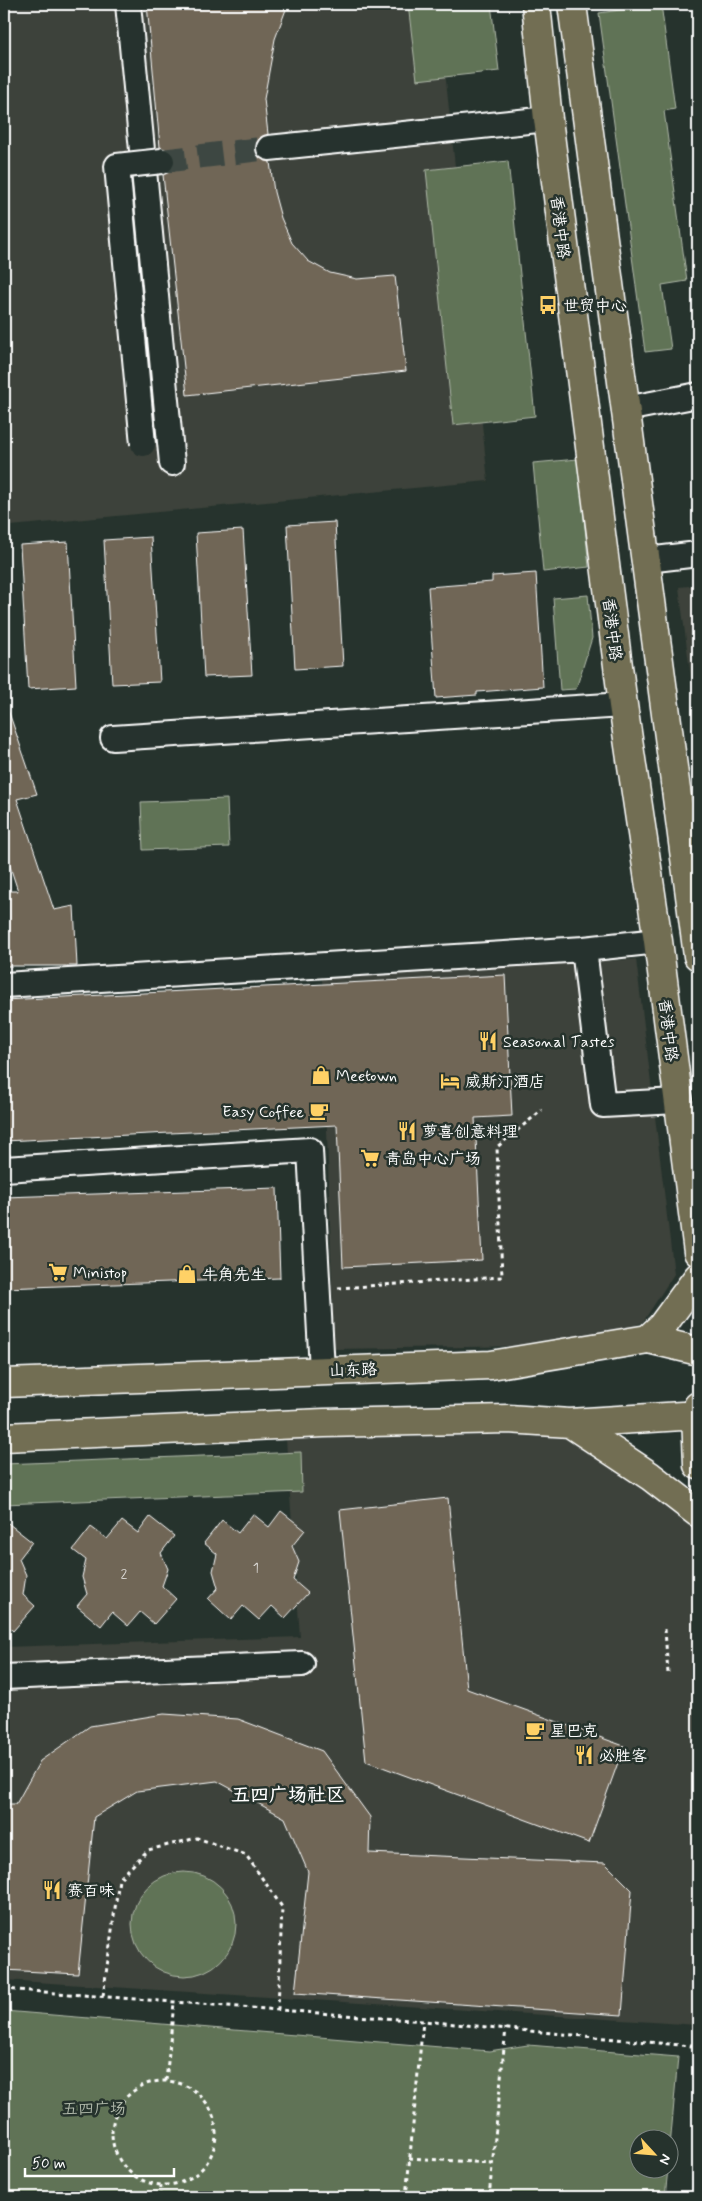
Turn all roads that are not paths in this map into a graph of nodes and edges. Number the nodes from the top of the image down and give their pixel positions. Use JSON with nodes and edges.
{"nodes":[{"id":1,"x":128,"y":4,"type":"edge"},
{"id":2,"x":536,"y":4,"type":"edge"},
{"id":3,"x":572,"y":4,"type":"edge"},
{"id":4,"x":548,"y":119,"type":"junction"},
{"id":5,"x":269,"y":148,"type":"tunnel mouth"},
{"id":6,"x":162,"y":161,"type":"tunnel mouth"},
{"id":7,"x":698,"y":395,"type":"edge"},
{"id":8,"x":626,"y":409,"type":"junction"},
{"id":9,"x":698,"y":554,"type":"edge"},
{"id":10,"x":647,"y":560,"type":"junction"},
{"id":11,"x":622,"y":705,"type":"junction"},
{"id":12,"x":113,"y":738,"type":"dead end"},
{"id":13,"x":695,"y":904,"type":"edge"},
{"id":14,"x":658,"y":941,"type":"junction"},
{"id":15,"x":584,"y":949,"type":"junction"},
{"id":16,"x":698,"y":956,"type":"edge"},
{"id":17,"x":4,"y":985,"type":"edge"},
{"id":18,"x":678,"y":1101,"type":"junction"},
{"id":19,"x":4,"y":1169,"type":"edge"},
{"id":20,"x":698,"y":1252,"type":"edge"},
{"id":21,"x":698,"y":1277,"type":"edge"},
{"id":22,"x":648,"y":1338,"type":"junction"},
{"id":23,"x":698,"y":1351,"type":"edge"},
{"id":24,"x":322,"y":1370,"type":"junction"},
{"id":25,"x":4,"y":1383,"type":"edge"},
{"id":26,"x":698,"y":1412,"type":"edge"},
{"id":27,"x":570,"y":1423,"type":"junction"},
{"id":28,"x":4,"y":1436,"type":"edge"},
{"id":29,"x":698,"y":1465,"type":"edge"},
{"id":30,"x":698,"y":1513,"type":"edge"},
{"id":31,"x":302,"y":1664,"type":"dead end"},
{"id":32,"x":4,"y":1676,"type":"edge"}],
"edges":[{"from":1,"to":6,"type":"street","bridge":true},
{"from":2,"to":4,"type":"main road","name":"香港中路"},
{"from":3,"to":8,"type":"main road"},
{"from":4,"to":5,"type":"street"},
{"from":4,"to":11,"type":"main road","name":"香港中路"},
{"from":7,"to":8,"type":"street"},
{"from":8,"to":10,"type":"main road"},
{"from":9,"to":10,"type":"street"},
{"from":10,"to":13,"type":"main road"},
{"from":11,"to":12,"type":"street"},
{"from":11,"to":14,"type":"main road","name":"香港中路"},
{"from":13,"to":16,"type":"main road"},
{"from":14,"to":15,"type":"street"},
{"from":14,"to":18,"type":"main road","name":"香港中路"},
{"from":15,"to":17,"type":"street"},
{"from":15,"to":18,"type":"street"},
{"from":18,"to":20,"type":"main road","name":"香港中路"},
{"from":19,"to":24,"type":"street"},
{"from":21,"to":22,"type":"main road"},
{"from":22,"to":23,"type":"main road","name":"山东路"},
{"from":22,"to":24,"type":"main road","name":"山东路"},
{"from":24,"to":25,"type":"main road","name":"山东路"},
{"from":26,"to":27,"type":"main road"},
{"from":26,"to":29,"type":"main road"},
{"from":27,"to":28,"type":"main road"},
{"from":27,"to":30,"type":"main road"},
{"from":31,"to":32,"type":"street"}]}
